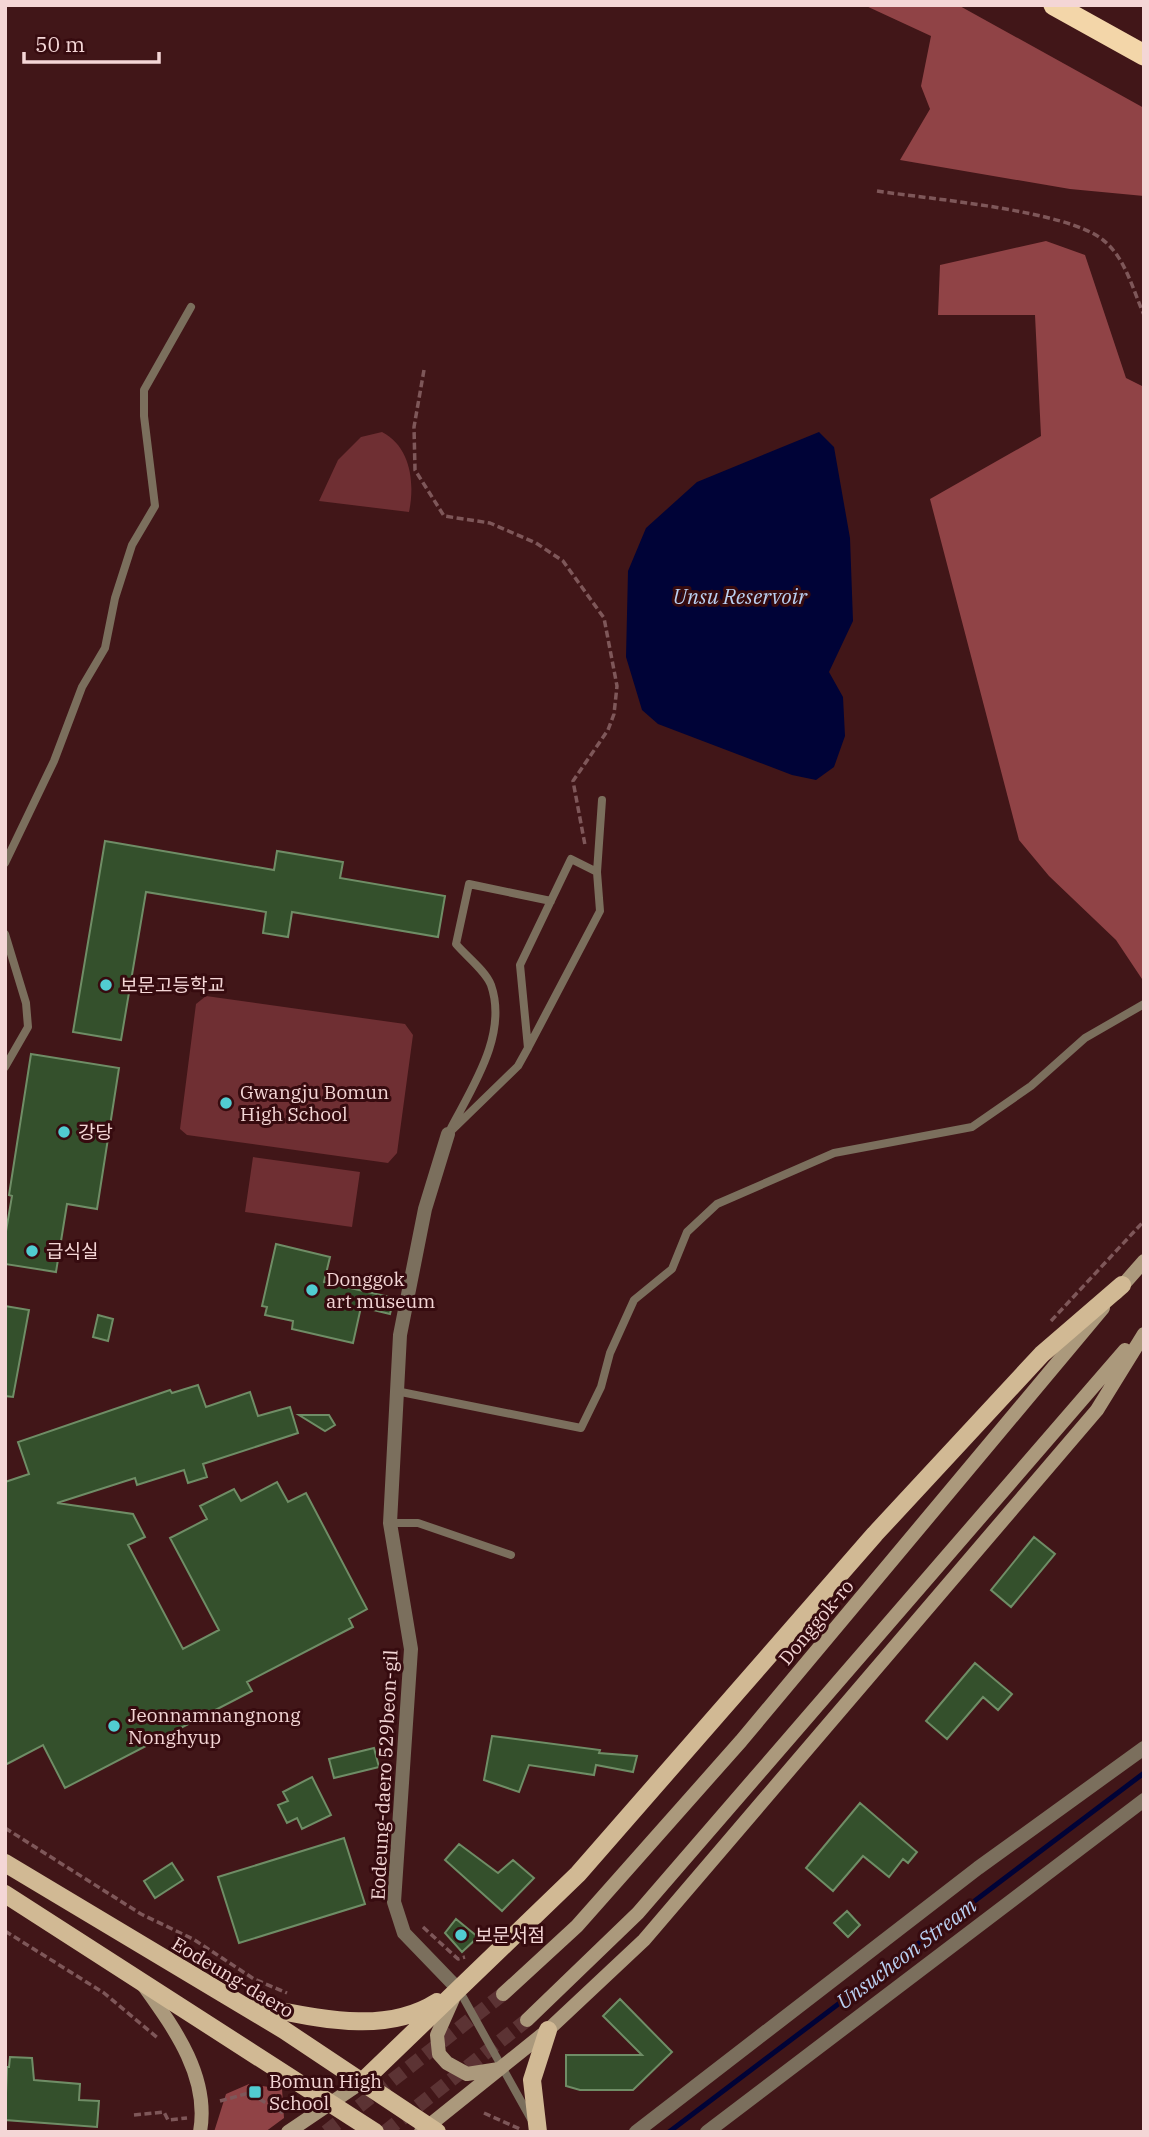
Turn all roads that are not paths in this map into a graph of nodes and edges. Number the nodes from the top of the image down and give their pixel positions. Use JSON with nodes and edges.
{"nodes":[{"id":1,"x":1054,"y":5,"type":"edge"},
{"id":2,"x":1144,"y":55,"type":"edge"},
{"id":3,"x":191,"y":307,"type":"dead end"},
{"id":4,"x":602,"y":800,"type":"dead end"},
{"id":5,"x":5,"y":863,"type":"edge"},
{"id":6,"x":593,"y":870,"type":"junction"},
{"id":7,"x":551,"y":901,"type":"junction"},
{"id":8,"x":5,"y":934,"type":"edge"},
{"id":9,"x":1144,"y":1004,"type":"edge"},
{"id":10,"x":528,"y":1048,"type":"junction"},
{"id":11,"x":5,"y":1068,"type":"edge"},
{"id":12,"x":448,"y":1134,"type":"junction"},
{"id":13,"x":1144,"y":1261,"type":"edge"},
{"id":14,"x":1122,"y":1285,"type":"junction"},
{"id":15,"x":1144,"y":1332,"type":"edge"},
{"id":16,"x":396,"y":1391,"type":"junction"},
{"id":17,"x":390,"y":1523,"type":"junction"},
{"id":18,"x":512,"y":1555,"type":"dead end"},
{"id":19,"x":1144,"y":1748,"type":"edge"},
{"id":20,"x":1144,"y":1800,"type":"edge"},
{"id":21,"x":5,"y":1863,"type":"edge"},
{"id":22,"x":5,"y":1894,"type":"edge"},
{"id":23,"x":139,"y":1979,"type":"junction"},
{"id":24,"x":458,"y":1989,"type":"junction"},
{"id":25,"x":503,"y":1994,"type":"tunnel mouth"},
{"id":26,"x":235,"y":2002,"type":"junction"},
{"id":27,"x":527,"y":2020,"type":"tunnel mouth"},
{"id":28,"x":548,"y":2030,"type":"junction"},
{"id":29,"x":503,"y":2068,"type":"junction"},
{"id":30,"x":362,"y":2082,"type":"junction"},
{"id":31,"x":333,"y":2103,"type":"junction"},
{"id":32,"x":429,"y":2130,"type":"edge"},
{"id":33,"x":535,"y":2131,"type":"edge"},
{"id":34,"x":200,"y":2132,"type":"edge"},
{"id":35,"x":288,"y":2132,"type":"edge"},
{"id":36,"x":375,"y":2132,"type":"edge"},
{"id":37,"x":636,"y":2132,"type":"edge"},
{"id":38,"x":707,"y":2132,"type":"edge"}],
"edges":[{"from":1,"to":2,"type":"highway"},
{"from":3,"to":5,"type":"lane"},
{"from":4,"to":6,"type":"lane"},
{"from":6,"to":7,"type":"lane"},
{"from":6,"to":10,"type":"lane"},
{"from":7,"to":10,"type":"lane"},
{"from":7,"to":12,"type":"lane"},
{"from":8,"to":11,"type":"lane"},
{"from":9,"to":16,"type":"lane"},
{"from":10,"to":12,"type":"lane"},
{"from":12,"to":16,"type":"street","name":"Eodeung-daero 529beon-gil"},
{"from":13,"to":14,"type":"main road","name":"Donggok-ro"},
{"from":14,"to":24,"type":"main road"},
{"from":14,"to":25,"type":"main road","name":"Donggok-ro"},
{"from":15,"to":27,"type":"main road"},
{"from":15,"to":28,"type":"main road"},
{"from":16,"to":17,"type":"street","name":"Eodeung-daero 529beon-gil"},
{"from":17,"to":18,"type":"lane"},
{"from":17,"to":24,"type":"street","name":"Eodeung-daero 529beon-gil"},
{"from":19,"to":37,"type":"street"},
{"from":20,"to":38,"type":"street"},
{"from":21,"to":26,"type":"main road","name":"Eodeung-daero"},
{"from":22,"to":23,"type":"main road"},
{"from":23,"to":31,"type":"main road"},
{"from":23,"to":34,"type":"main road"},
{"from":24,"to":26,"type":"main road"},
{"from":24,"to":29,"type":"lane","name":"Eodeung-daero 529beon-gil"},
{"from":24,"to":29,"type":"main road"},
{"from":24,"to":30,"type":"main road"},
{"from":26,"to":30,"type":"main road","name":"Eodeung-daero"},
{"from":28,"to":29,"type":"main road"},
{"from":28,"to":33,"type":"main road"},
{"from":29,"to":32,"type":"main road"},
{"from":29,"to":33,"type":"lane","name":"Eodeung-daero 529beon-gil"},
{"from":30,"to":31,"type":"main road"},
{"from":30,"to":32,"type":"main road","name":"Eodeung-daero"},
{"from":31,"to":35,"type":"main road"},
{"from":31,"to":36,"type":"main road"}]}
